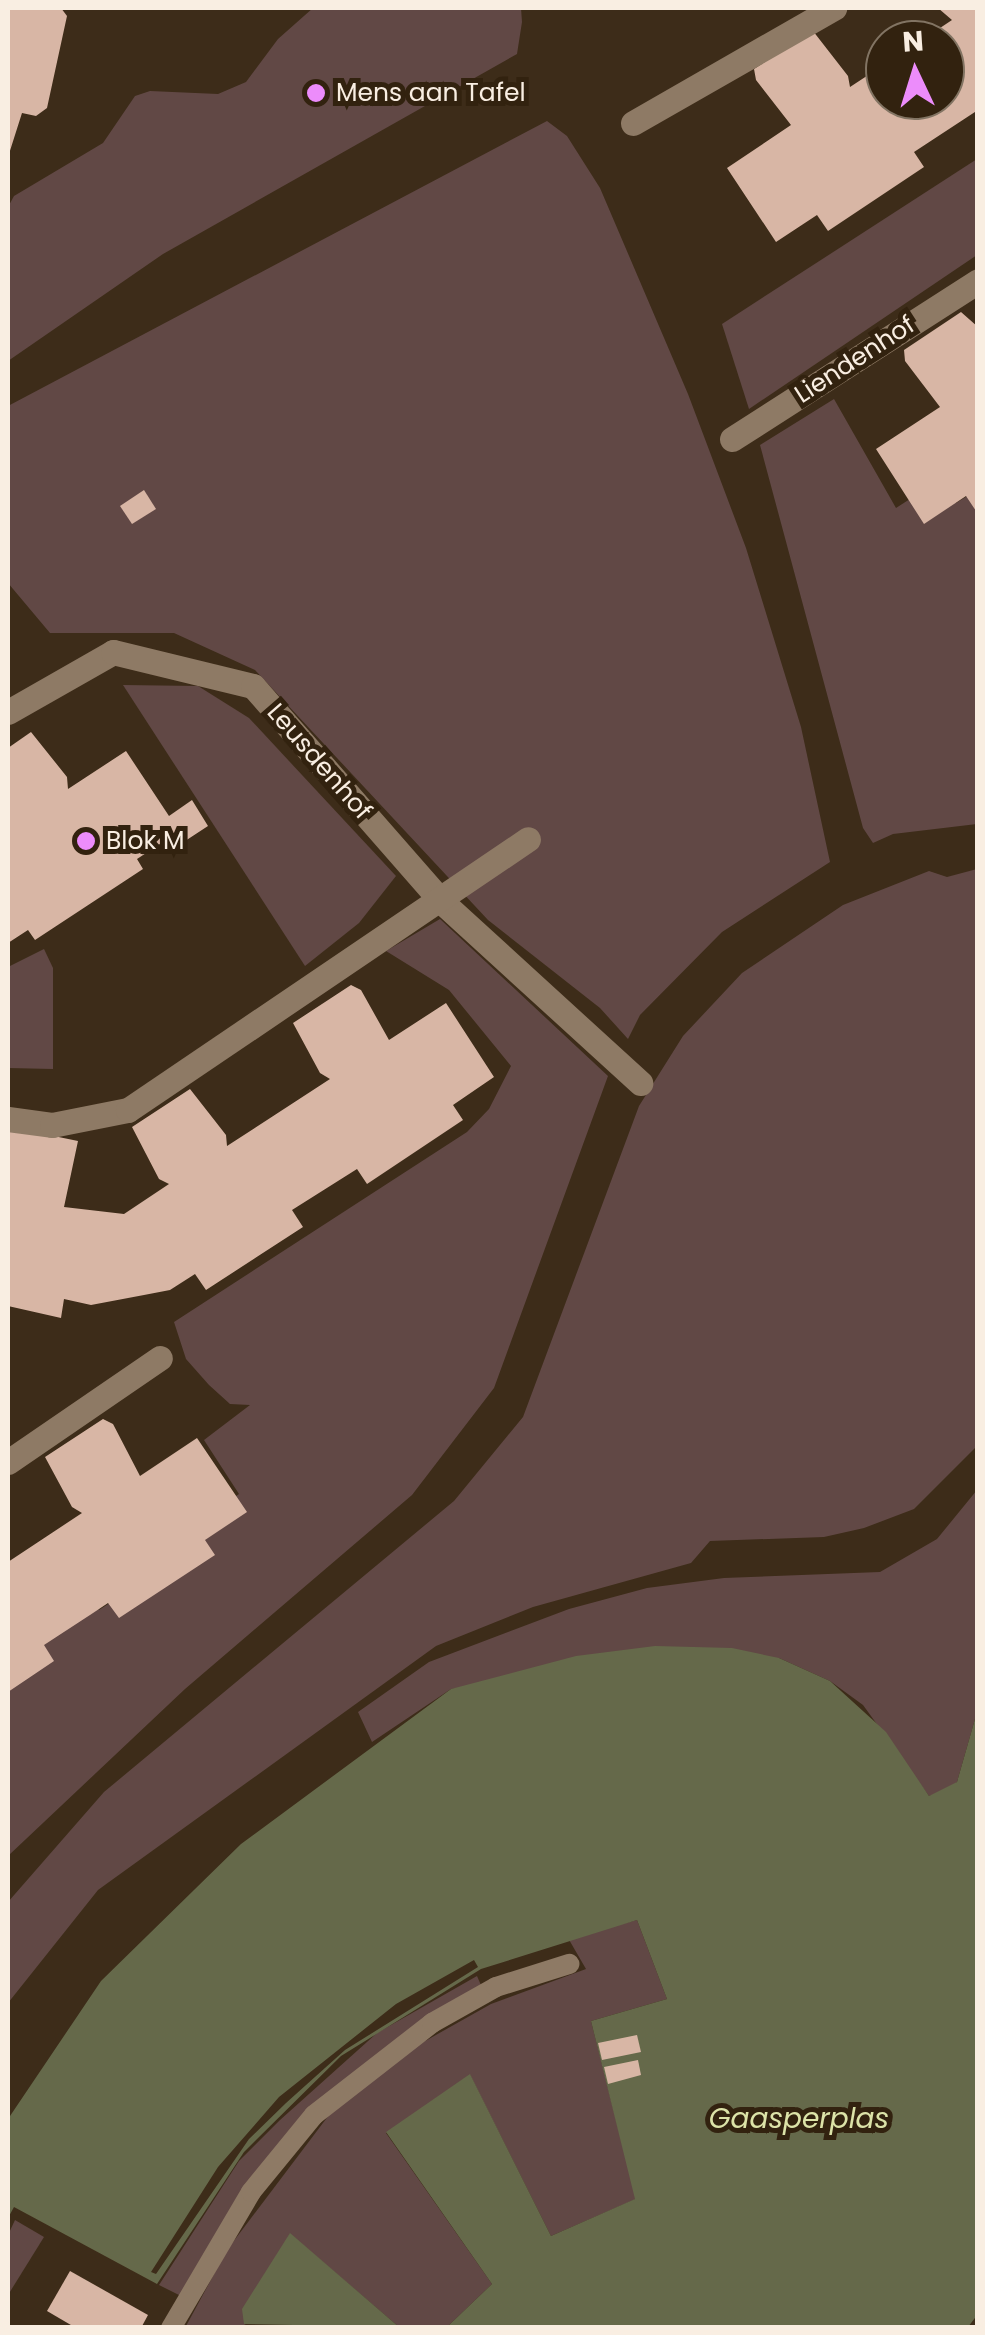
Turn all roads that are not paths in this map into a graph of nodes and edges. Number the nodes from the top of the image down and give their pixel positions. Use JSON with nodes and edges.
{"nodes":[{"id":1,"x":834,"y":8,"type":"edge"},
{"id":2,"x":633,"y":122,"type":"dead end"},
{"id":3,"x":978,"y":281,"type":"edge"},
{"id":4,"x":732,"y":439,"type":"dead end"},
{"id":5,"x":8,"y":712,"type":"edge"},
{"id":6,"x":528,"y":840,"type":"dead end"},
{"id":7,"x":441,"y":901,"type":"junction"},
{"id":8,"x":640,"y":1083,"type":"dead end"},
{"id":9,"x":8,"y":1119,"type":"edge"},
{"id":10,"x":160,"y":1358,"type":"dead end"},
{"id":11,"x":8,"y":1462,"type":"edge"},
{"id":12,"x":569,"y":1964,"type":"dead end"},
{"id":13,"x":172,"y":2328,"type":"edge"}],
"edges":[{"from":1,"to":2,"type":"street"},
{"from":3,"to":4,"type":"street","name":"Liendenhof"},
{"from":5,"to":7,"type":"street","name":"Leusdenhof"},
{"from":6,"to":7,"type":"street"},
{"from":7,"to":8,"type":"street","name":"Leusdenhof"},
{"from":7,"to":9,"type":"street"},
{"from":10,"to":11,"type":"street"},
{"from":12,"to":13,"type":"lane"}]}
